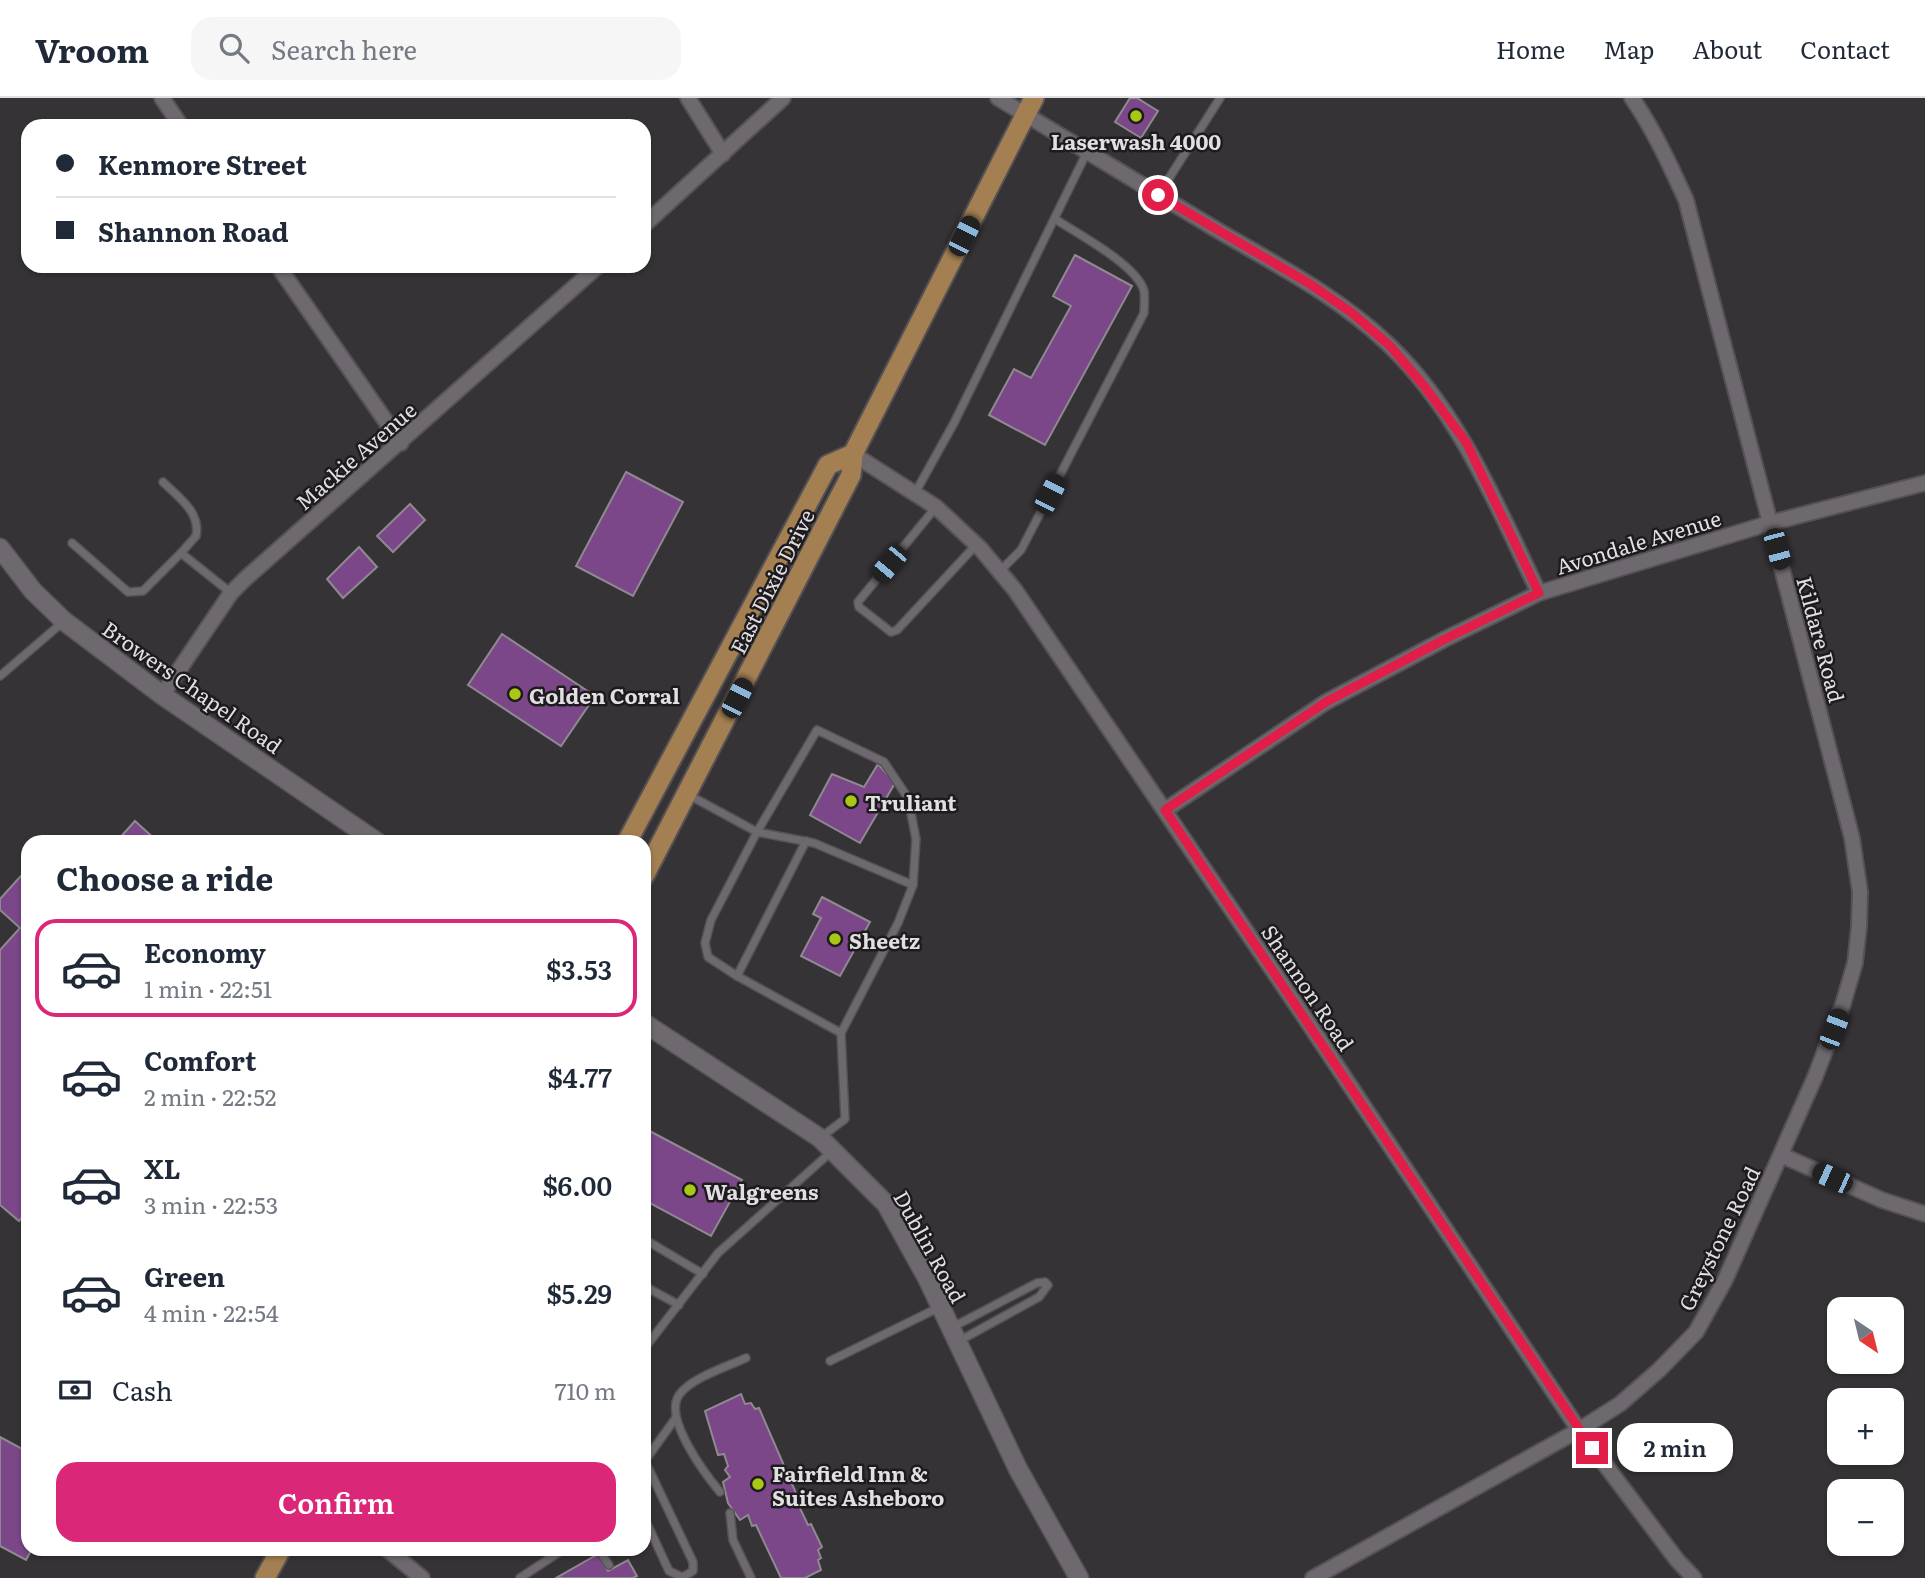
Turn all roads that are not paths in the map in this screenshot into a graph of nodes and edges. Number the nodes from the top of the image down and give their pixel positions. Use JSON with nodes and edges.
{"nodes":[{"id":1,"x":162,"y":98,"type":"edge"},
{"id":2,"x":688,"y":98,"type":"edge"},
{"id":3,"x":783,"y":98,"type":"edge"},
{"id":4,"x":998,"y":98,"type":"edge"},
{"id":5,"x":1220,"y":98,"type":"edge"},
{"id":6,"x":1632,"y":98,"type":"edge"},
{"id":7,"x":1030,"y":106,"type":"edge"},
{"id":8,"x":176,"y":119,"type":"edge"},
{"id":9,"x":1087,"y":152,"type":"junction"},
{"id":10,"x":723,"y":154,"type":"junction"},
{"id":11,"x":1158,"y":195,"type":"junction"},
{"id":12,"x":651,"y":219,"type":"edge"},
{"id":13,"x":1055,"y":219,"type":"junction"},
{"id":14,"x":283,"y":273,"type":"edge"},
{"id":15,"x":590,"y":273,"type":"edge"},
{"id":16,"x":401,"y":443,"type":"junction"},
{"id":17,"x":853,"y":454,"type":"junction"},
{"id":18,"x":163,"y":482,"type":"dead end"},
{"id":19,"x":1925,"y":483,"type":"edge"},
{"id":20,"x":915,"y":494,"type":"junction"},
{"id":21,"x":936,"y":507,"type":"junction"},
{"id":22,"x":1770,"y":523,"type":"junction"},
{"id":23,"x":72,"y":542,"type":"dead end"},
{"id":24,"x":976,"y":545,"type":"junction"},
{"id":25,"x":0,"y":548,"type":"edge"},
{"id":26,"x":181,"y":553,"type":"junction"},
{"id":27,"x":999,"y":572,"type":"junction"},
{"id":28,"x":231,"y":593,"type":"junction"},
{"id":29,"x":1539,"y":593,"type":"junction"},
{"id":30,"x":64,"y":621,"type":"junction"},
{"id":31,"x":0,"y":677,"type":"edge"},
{"id":32,"x":162,"y":695,"type":"junction"},
{"id":33,"x":687,"y":794,"type":"junction"},
{"id":34,"x":1165,"y":810,"type":"junction"},
{"id":35,"x":757,"y":832,"type":"junction"},
{"id":36,"x":367,"y":835,"type":"edge"},
{"id":37,"x":631,"y":835,"type":"edge"},
{"id":38,"x":806,"y":841,"type":"junction"},
{"id":39,"x":651,"y":863,"type":"edge"},
{"id":40,"x":913,"y":885,"type":"junction"},
{"id":41,"x":737,"y":976,"type":"junction"},
{"id":42,"x":651,"y":1028,"type":"edge"},
{"id":43,"x":841,"y":1033,"type":"junction"},
{"id":44,"x":826,"y":1144,"type":"junction"},
{"id":45,"x":1781,"y":1155,"type":"junction"},
{"id":46,"x":1925,"y":1214,"type":"edge"},
{"id":47,"x":651,"y":1243,"type":"edge"},
{"id":48,"x":703,"y":1274,"type":"junction"},
{"id":49,"x":651,"y":1290,"type":"edge"},
{"id":50,"x":679,"y":1305,"type":"junction"},
{"id":51,"x":941,"y":1307,"type":"junction"},
{"id":52,"x":954,"y":1335,"type":"junction"},
{"id":53,"x":651,"y":1340,"type":"edge"},
{"id":54,"x":746,"y":1358,"type":"dead end"},
{"id":55,"x":830,"y":1361,"type":"dead end"},
{"id":56,"x":676,"y":1419,"type":"junction"},
{"id":57,"x":1579,"y":1430,"type":"junction"},
{"id":58,"x":651,"y":1454,"type":"edge"},
{"id":59,"x":651,"y":1474,"type":"edge"},
{"id":60,"x":720,"y":1492,"type":"dead end"},
{"id":61,"x":730,"y":1513,"type":"dead end"},
{"id":62,"x":651,"y":1532,"type":"edge"},
{"id":63,"x":277,"y":1556,"type":"edge"},
{"id":64,"x":395,"y":1556,"type":"edge"},
{"id":65,"x":553,"y":1556,"type":"edge"},
{"id":66,"x":603,"y":1556,"type":"edge"},
{"id":67,"x":609,"y":1565,"type":"dead end"},
{"id":68,"x":265,"y":1578,"type":"edge"},
{"id":69,"x":422,"y":1578,"type":"edge"},
{"id":70,"x":520,"y":1578,"type":"edge"},
{"id":71,"x":683,"y":1578,"type":"edge"},
{"id":72,"x":751,"y":1578,"type":"edge"},
{"id":73,"x":1079,"y":1578,"type":"edge"},
{"id":74,"x":1313,"y":1578,"type":"edge"},
{"id":75,"x":1694,"y":1578,"type":"edge"}],
"edges":[{"from":1,"to":8,"type":"street"},
{"from":2,"to":10,"type":"street"},
{"from":3,"to":10,"type":"street"},
{"from":4,"to":7,"type":"street"},
{"from":5,"to":11,"type":"lane"},
{"from":6,"to":22,"type":"street","name":"Kildare Road"},
{"from":7,"to":9,"type":"street"},
{"from":7,"to":17,"type":"main road","name":"East Dixie Drive"},
{"from":9,"to":11,"type":"street"},
{"from":9,"to":13,"type":"lane"},
{"from":10,"to":12,"type":"street"},
{"from":11,"to":29,"type":"street"},
{"from":13,"to":20,"type":"lane"},
{"from":13,"to":27,"type":"lane"},
{"from":14,"to":16,"type":"street"},
{"from":15,"to":16,"type":"street","name":"Mackie Avenue"},
{"from":16,"to":28,"type":"street","name":"Mackie Avenue"},
{"from":17,"to":20,"type":"street","name":"Shannon Road"},
{"from":17,"to":33,"type":"main road","name":"East Dixie Drive"},
{"from":17,"to":37,"type":"main road","name":"East Dixie Drive"},
{"from":18,"to":26,"type":"lane"},
{"from":19,"to":22,"type":"street","name":"Avondale Avenue"},
{"from":20,"to":21,"type":"street","name":"Shannon Road"},
{"from":21,"to":24,"type":"street","name":"Shannon Road"},
{"from":21,"to":24,"type":"lane"},
{"from":22,"to":29,"type":"street","name":"Avondale Avenue"},
{"from":22,"to":45,"type":"street","name":"Kildare Road"},
{"from":23,"to":26,"type":"lane"},
{"from":24,"to":27,"type":"street","name":"Shannon Road"},
{"from":25,"to":30,"type":"street","name":"Browers Chapel Road"},
{"from":26,"to":28,"type":"lane"},
{"from":27,"to":34,"type":"street","name":"Shannon Road"},
{"from":28,"to":32,"type":"street","name":"Mackie Avenue"},
{"from":29,"to":34,"type":"street","name":"Avondale Avenue"},
{"from":30,"to":31,"type":"lane"},
{"from":30,"to":32,"type":"street","name":"Browers Chapel Road"},
{"from":32,"to":36,"type":"street","name":"Browers Chapel Road"},
{"from":33,"to":35,"type":"lane"},
{"from":33,"to":39,"type":"main road","name":"East Dixie Drive"},
{"from":34,"to":57,"type":"street","name":"Shannon Road"},
{"from":35,"to":38,"type":"lane"},
{"from":35,"to":40,"type":"lane"},
{"from":35,"to":41,"type":"lane"},
{"from":38,"to":40,"type":"lane"},
{"from":38,"to":41,"type":"lane"},
{"from":40,"to":43,"type":"lane"},
{"from":41,"to":43,"type":"lane"},
{"from":42,"to":44,"type":"street","name":"Dublin Road"},
{"from":43,"to":44,"type":"lane"},
{"from":44,"to":48,"type":"lane"},
{"from":44,"to":51,"type":"street","name":"Dublin Road"},
{"from":45,"to":46,"type":"street","name":"Greystone Road"},
{"from":45,"to":57,"type":"street","name":"Greystone Road"},
{"from":47,"to":48,"type":"lane"},
{"from":48,"to":50,"type":"lane"},
{"from":49,"to":50,"type":"lane"},
{"from":50,"to":53,"type":"lane"},
{"from":51,"to":52,"type":"street","name":"Dublin Road"},
{"from":51,"to":55,"type":"lane"},
{"from":52,"to":52,"type":"lane"},
{"from":52,"to":73,"type":"street","name":"Dublin Road"},
{"from":54,"to":56,"type":"lane"},
{"from":56,"to":58,"type":"lane"},
{"from":56,"to":60,"type":"lane"},
{"from":57,"to":74,"type":"street","name":"Greystone Road"},
{"from":57,"to":75,"type":"street","name":"Shannon Road"},
{"from":59,"to":71,"type":"lane"},
{"from":61,"to":72,"type":"lane"},
{"from":62,"to":71,"type":"lane"},
{"from":63,"to":68,"type":"main road"},
{"from":64,"to":69,"type":"street"},
{"from":65,"to":70,"type":"lane"},
{"from":66,"to":67,"type":"lane"}]}
